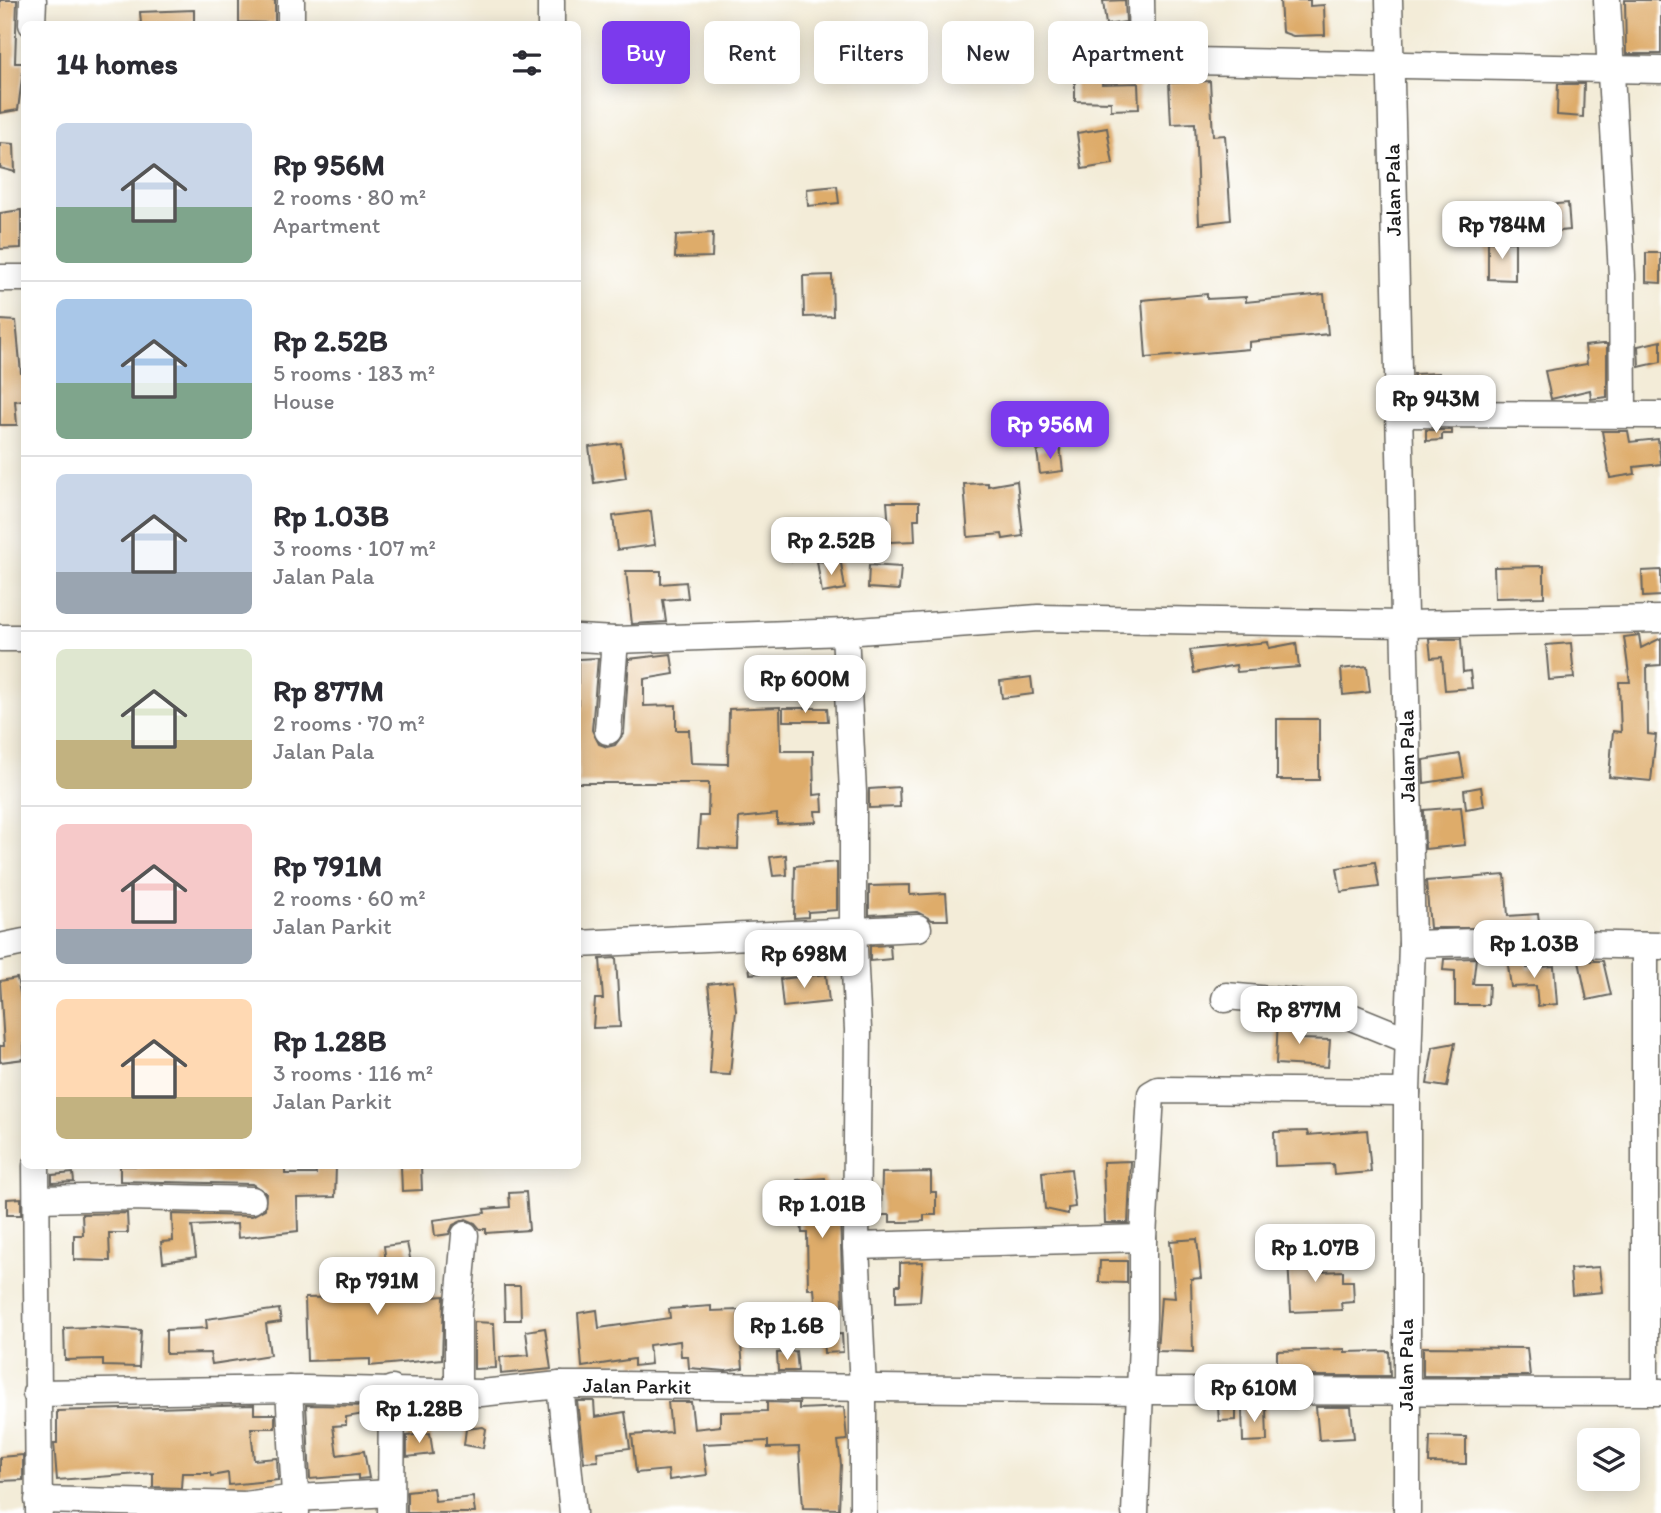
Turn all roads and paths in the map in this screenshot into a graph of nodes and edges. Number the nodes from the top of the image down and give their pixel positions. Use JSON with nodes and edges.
{"nodes":[{"id":1,"x":33,"y":0,"type":"edge"},
{"id":2,"x":291,"y":0,"type":"edge"},
{"id":3,"x":551,"y":0,"type":"edge"},
{"id":4,"x":1141,"y":0,"type":"edge"},
{"id":5,"x":1389,"y":0,"type":"edge"},
{"id":6,"x":1606,"y":0,"type":"edge"},
{"id":7,"x":32,"y":21,"type":"edge"},
{"id":8,"x":291,"y":21,"type":"edge"},
{"id":9,"x":551,"y":21,"type":"edge"},
{"id":10,"x":1390,"y":67,"type":"junction"},
{"id":11,"x":1611,"y":69,"type":"junction"},
{"id":12,"x":1661,"y":70,"type":"edge"},
{"id":13,"x":0,"y":278,"type":"edge"},
{"id":14,"x":21,"y":278,"type":"edge"},
{"id":15,"x":1398,"y":414,"type":"junction"},
{"id":16,"x":1623,"y":414,"type":"junction"},
{"id":17,"x":1661,"y":415,"type":"edge"},
{"id":18,"x":1661,"y":619,"type":"edge"},
{"id":19,"x":1405,"y":624,"type":"junction"},
{"id":20,"x":845,"y":632,"type":"junction"},
{"id":21,"x":0,"y":638,"type":"edge"},
{"id":22,"x":21,"y":638,"type":"edge"},
{"id":23,"x":581,"y":638,"type":"edge"},
{"id":24,"x":615,"y":640,"type":"junction"},
{"id":25,"x":608,"y":731,"type":"dead end"},
{"id":26,"x":918,"y":928,"type":"dead end"},
{"id":27,"x":853,"y":931,"type":"junction"},
{"id":28,"x":21,"y":943,"type":"edge"},
{"id":29,"x":581,"y":944,"type":"edge"},
{"id":30,"x":1412,"y":944,"type":"junction"},
{"id":31,"x":1653,"y":946,"type":"edge"},
{"id":32,"x":0,"y":947,"type":"edge"},
{"id":33,"x":1225,"y":999,"type":"dead end"},
{"id":34,"x":1408,"y":1040,"type":"junction"},
{"id":35,"x":1407,"y":1092,"type":"junction"},
{"id":36,"x":36,"y":1169,"type":"edge"},
{"id":37,"x":38,"y":1199,"type":"junction"},
{"id":38,"x":252,"y":1200,"type":"dead end"},
{"id":39,"x":465,"y":1235,"type":"dead end"},
{"id":40,"x":1653,"y":1235,"type":"edge"},
{"id":41,"x":1143,"y":1238,"type":"junction"},
{"id":42,"x":856,"y":1246,"type":"junction"},
{"id":43,"x":560,"y":1385,"type":"junction"},
{"id":44,"x":863,"y":1388,"type":"junction"},
{"id":45,"x":391,"y":1389,"type":"junction"},
{"id":46,"x":289,"y":1390,"type":"junction"},
{"id":47,"x":1140,"y":1391,"type":"junction"},
{"id":48,"x":1653,"y":1391,"type":"edge"},
{"id":49,"x":1406,"y":1392,"type":"junction"},
{"id":50,"x":36,"y":1393,"type":"junction"},
{"id":51,"x":458,"y":1393,"type":"junction"},
{"id":52,"x":391,"y":1503,"type":"edge"},
{"id":53,"x":296,"y":1505,"type":"edge"},
{"id":54,"x":38,"y":1506,"type":"edge"},
{"id":55,"x":573,"y":1513,"type":"edge"},
{"id":56,"x":863,"y":1513,"type":"edge"},
{"id":57,"x":1135,"y":1513,"type":"edge"},
{"id":58,"x":1407,"y":1513,"type":"edge"}],
"edges":[{"from":1,"to":7,"type":"street"},
{"from":2,"to":8,"type":"street"},
{"from":3,"to":9,"type":"street"},
{"from":4,"to":10,"type":"street"},
{"from":5,"to":10,"type":"street","name":"Jalan Pala"},
{"from":6,"to":11,"type":"street"},
{"from":10,"to":11,"type":"street"},
{"from":10,"to":15,"type":"street","name":"Jalan Pala"},
{"from":11,"to":12,"type":"street"},
{"from":11,"to":16,"type":"street"},
{"from":13,"to":14,"type":"street"},
{"from":15,"to":16,"type":"street"},
{"from":15,"to":19,"type":"street","name":"Jalan Pala"},
{"from":16,"to":17,"type":"street"},
{"from":18,"to":19,"type":"street"},
{"from":19,"to":20,"type":"street"},
{"from":19,"to":30,"type":"street","name":"Jalan Pala"},
{"from":20,"to":24,"type":"street"},
{"from":20,"to":27,"type":"street"},
{"from":21,"to":22,"type":"street"},
{"from":23,"to":24,"type":"street"},
{"from":24,"to":25,"type":"street"},
{"from":26,"to":27,"type":"street"},
{"from":27,"to":29,"type":"street"},
{"from":27,"to":42,"type":"street"},
{"from":28,"to":32,"type":"street"},
{"from":30,"to":31,"type":"street"},
{"from":30,"to":34,"type":"street","name":"Jalan Pala"},
{"from":31,"to":40,"type":"street"},
{"from":33,"to":34,"type":"street"},
{"from":34,"to":35,"type":"street","name":"Jalan Pala"},
{"from":35,"to":41,"type":"street"},
{"from":35,"to":49,"type":"street","name":"Jalan Pala"},
{"from":36,"to":37,"type":"street"},
{"from":37,"to":38,"type":"street"},
{"from":37,"to":50,"type":"street"},
{"from":39,"to":51,"type":"street"},
{"from":40,"to":48,"type":"street"},
{"from":41,"to":42,"type":"street"},
{"from":41,"to":47,"type":"street"},
{"from":42,"to":44,"type":"street"},
{"from":43,"to":44,"type":"street","name":"Jalan Parkit"},
{"from":43,"to":51,"type":"street","name":"Jalan Parkit"},
{"from":43,"to":55,"type":"street"},
{"from":44,"to":47,"type":"street","name":"Jalan Parkit"},
{"from":44,"to":56,"type":"street"},
{"from":45,"to":46,"type":"street","name":"Jalan Parkit"},
{"from":45,"to":51,"type":"street","name":"Jalan Parkit"},
{"from":45,"to":52,"type":"street"},
{"from":46,"to":50,"type":"street","name":"Jalan Parkit"},
{"from":46,"to":53,"type":"street"},
{"from":47,"to":49,"type":"street","name":"Jalan Parkit"},
{"from":47,"to":57,"type":"street"},
{"from":48,"to":49,"type":"street","name":"Jalan Parkit"},
{"from":49,"to":58,"type":"street","name":"Jalan Pala"},
{"from":50,"to":54,"type":"street"},
{"from":52,"to":53,"type":"street"},
{"from":53,"to":54,"type":"street"}]}
